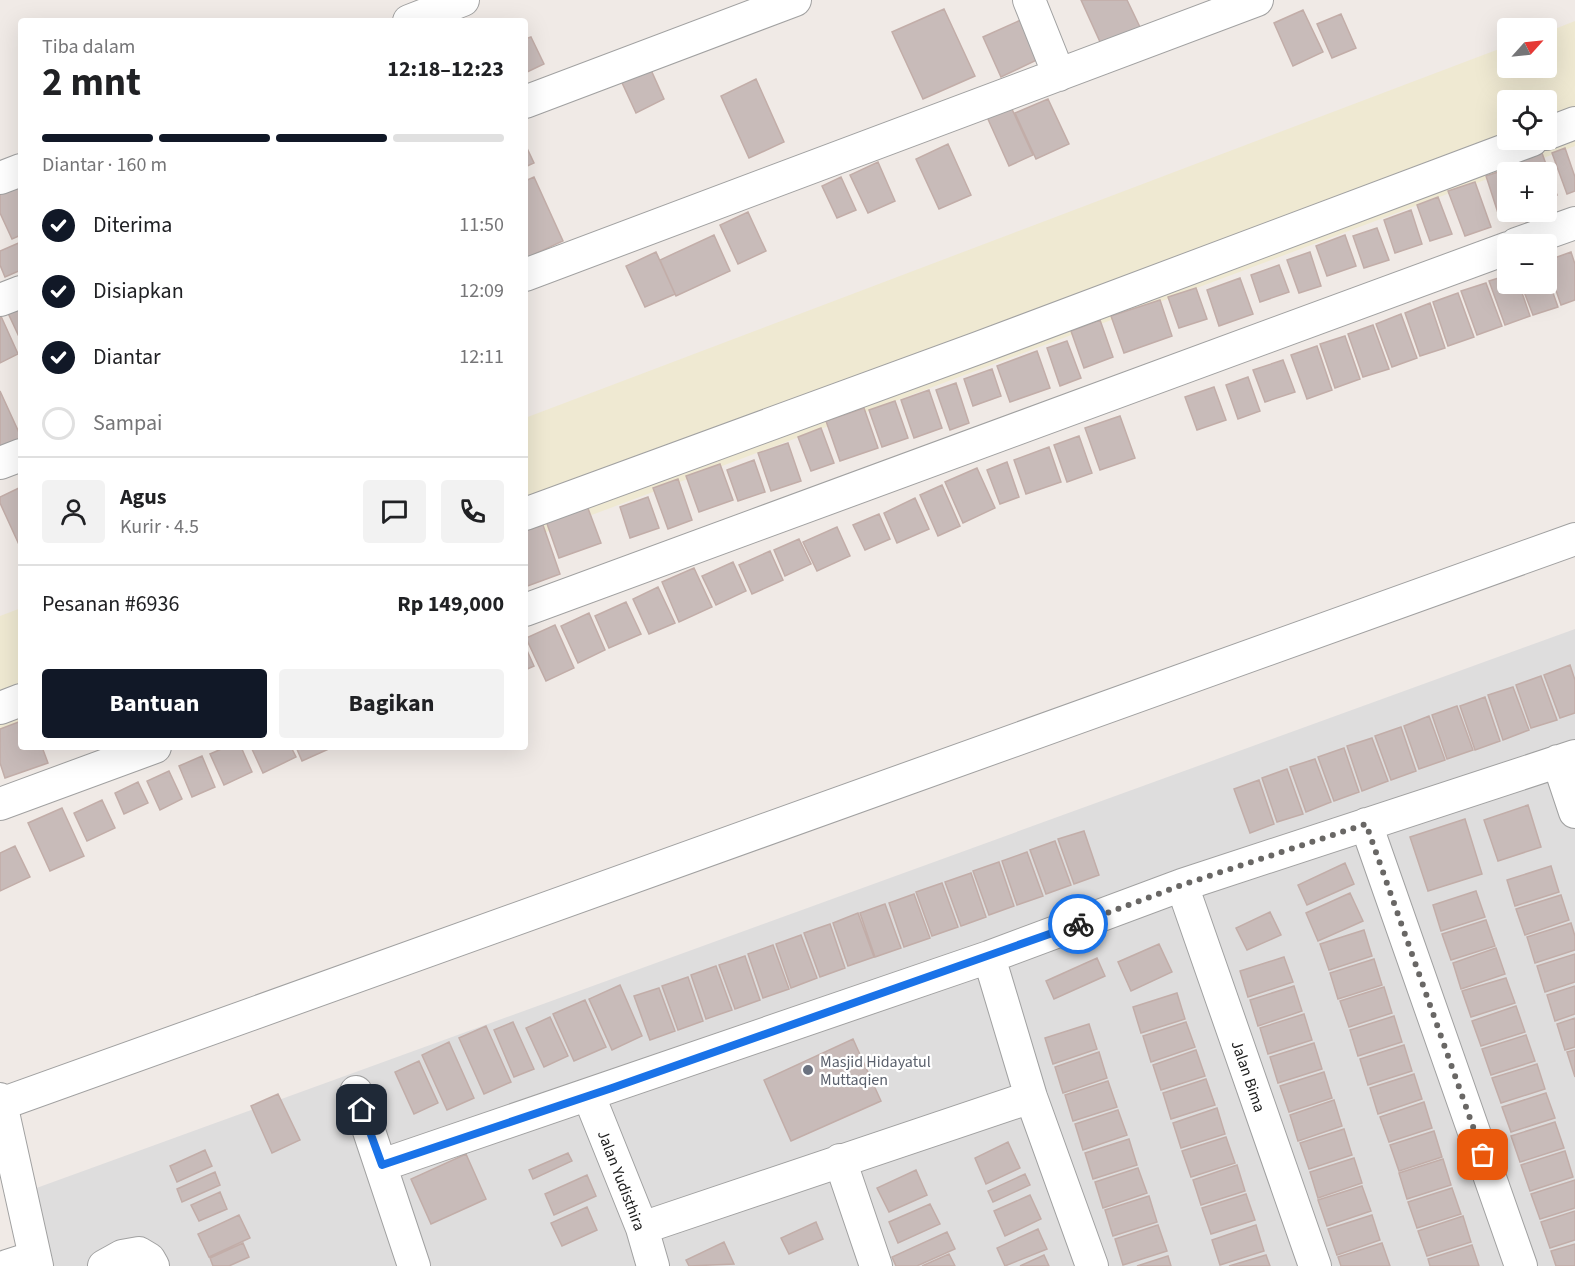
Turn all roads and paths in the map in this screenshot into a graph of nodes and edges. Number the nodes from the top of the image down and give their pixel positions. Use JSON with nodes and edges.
{"nodes":[{"id":1,"x":463,"y":0,"type":"edge"},
{"id":2,"x":795,"y":0,"type":"edge"},
{"id":3,"x":1029,"y":0,"type":"edge"},
{"id":4,"x":1257,"y":0,"type":"edge"},
{"id":5,"x":417,"y":18,"type":"edge"},
{"id":6,"x":1059,"y":75,"type":"junction"},
{"id":7,"x":528,"y":101,"type":"edge"},
{"id":8,"x":1575,"y":123,"type":"edge"},
{"id":9,"x":1557,"y":130,"type":"edge"},
{"id":10,"x":1505,"y":150,"type":"edge"},
{"id":11,"x":18,"y":171,"type":"edge"},
{"id":12,"x":0,"y":178,"type":"edge"},
{"id":13,"x":1575,"y":223,"type":"edge"},
{"id":14,"x":1544,"y":234,"type":"edge"},
{"id":15,"x":1497,"y":252,"type":"edge"},
{"id":16,"x":528,"y":274,"type":"edge"},
{"id":17,"x":18,"y":293,"type":"edge"},
{"id":18,"x":0,"y":300,"type":"edge"},
{"id":19,"x":18,"y":456,"type":"edge"},
{"id":20,"x":0,"y":463,"type":"edge"},
{"id":21,"x":528,"y":513,"type":"edge"},
{"id":22,"x":1575,"y":539,"type":"edge"},
{"id":23,"x":528,"y":609,"type":"edge"},
{"id":24,"x":18,"y":701,"type":"edge"},
{"id":25,"x":0,"y":708,"type":"edge"},
{"id":26,"x":147,"y":750,"type":"edge"},
{"id":27,"x":1567,"y":759,"type":"edge"},
{"id":28,"x":0,"y":804,"type":"edge"},
{"id":29,"x":1575,"y":812,"type":"edge"},
{"id":30,"x":1366,"y":824,"type":"junction"},
{"id":31,"x":1182,"y":885,"type":"junction"},
{"id":32,"x":988,"y":957,"type":"junction"},
{"id":33,"x":356,"y":1092,"type":"dead end"},
{"id":34,"x":589,"y":1096,"type":"junction"},
{"id":35,"x":1031,"y":1097,"type":"junction"},
{"id":36,"x":2,"y":1118,"type":"edge"},
{"id":37,"x":840,"y":1160,"type":"junction"},
{"id":38,"x":382,"y":1165,"type":"junction"},
{"id":39,"x":642,"y":1228,"type":"junction"},
{"id":40,"x":26,"y":1263,"type":"edge"},
{"id":41,"x":104,"y":1266,"type":"edge"},
{"id":42,"x":153,"y":1266,"type":"edge"},
{"id":43,"x":414,"y":1266,"type":"edge"},
{"id":44,"x":653,"y":1266,"type":"edge"},
{"id":45,"x":876,"y":1266,"type":"edge"},
{"id":46,"x":1092,"y":1266,"type":"edge"},
{"id":47,"x":1315,"y":1266,"type":"edge"},
{"id":48,"x":1521,"y":1266,"type":"edge"}],
"edges":[{"from":1,"to":5,"type":"street"},
{"from":2,"to":7,"type":"street"},
{"from":3,"to":6,"type":"street"},
{"from":4,"to":6,"type":"street"},
{"from":6,"to":16,"type":"street"},
{"from":8,"to":9,"type":"street"},
{"from":10,"to":21,"type":"street"},
{"from":11,"to":12,"type":"street"},
{"from":13,"to":14,"type":"street"},
{"from":15,"to":23,"type":"street"},
{"from":17,"to":18,"type":"street"},
{"from":19,"to":20,"type":"street"},
{"from":22,"to":36,"type":"street"},
{"from":24,"to":25,"type":"street"},
{"from":26,"to":28,"type":"street"},
{"from":27,"to":29,"type":"street"},
{"from":27,"to":30,"type":"street"},
{"from":30,"to":31,"type":"street"},
{"from":30,"to":48,"type":"street"},
{"from":31,"to":32,"type":"street"},
{"from":31,"to":47,"type":"street","name":"Jalan Bima"},
{"from":32,"to":34,"type":"street"},
{"from":32,"to":35,"type":"street"},
{"from":33,"to":38,"type":"street"},
{"from":34,"to":38,"type":"street"},
{"from":34,"to":39,"type":"street","name":"Jalan Yudisthira"},
{"from":35,"to":37,"type":"street"},
{"from":35,"to":46,"type":"street"},
{"from":36,"to":40,"type":"street"},
{"from":37,"to":39,"type":"street"},
{"from":37,"to":45,"type":"street"},
{"from":38,"to":43,"type":"street"},
{"from":39,"to":44,"type":"street","name":"Jalan Yudisthira"},
{"from":41,"to":42,"type":"street"}]}
